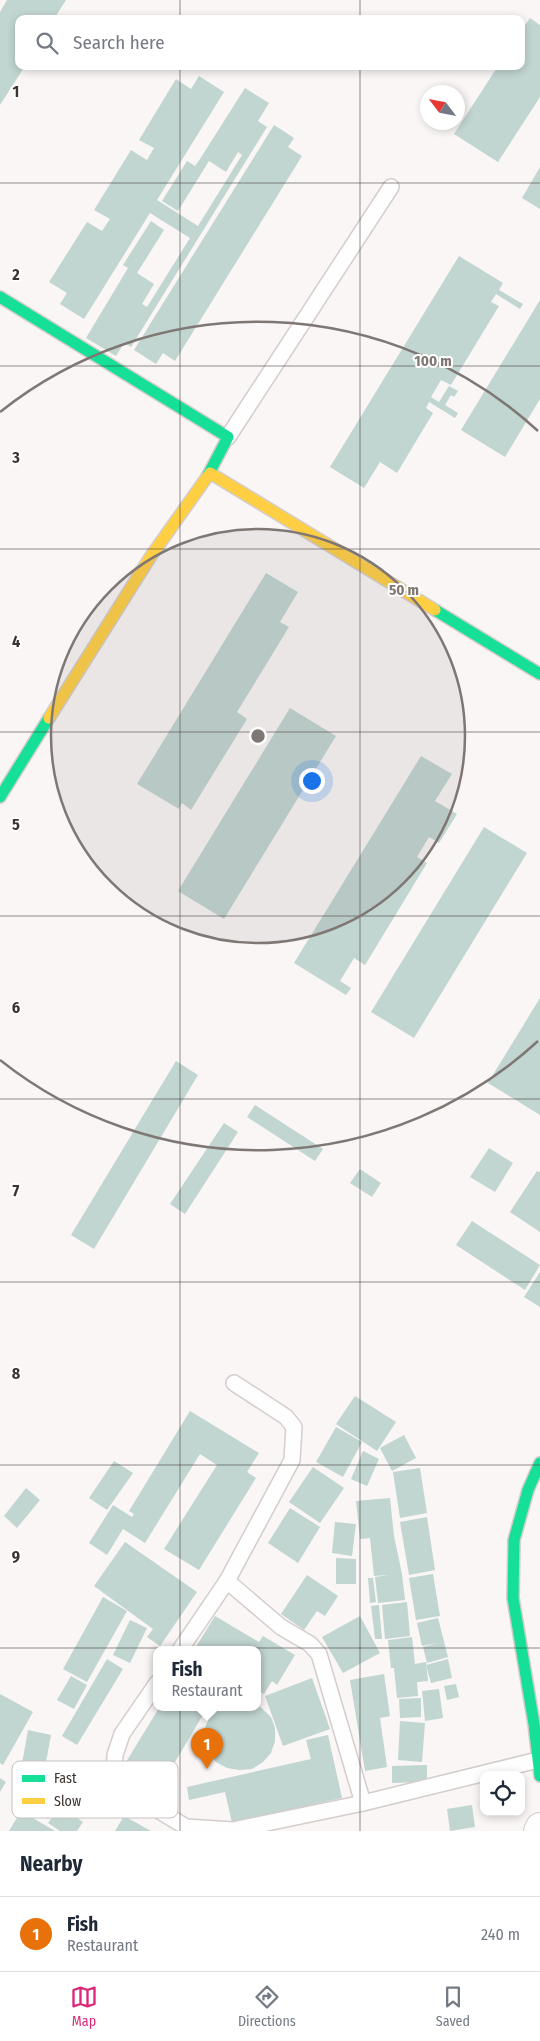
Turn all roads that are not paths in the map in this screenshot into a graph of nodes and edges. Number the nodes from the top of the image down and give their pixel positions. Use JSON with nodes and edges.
{"nodes":[{"id":1,"x":391,"y":187,"type":"dead end"},
{"id":2,"x":0,"y":297,"type":"edge"},
{"id":3,"x":228,"y":438,"type":"junction"},
{"id":4,"x":210,"y":473,"type":"junction"},
{"id":5,"x":540,"y":674,"type":"edge"},
{"id":6,"x":0,"y":797,"type":"edge"},
{"id":7,"x":234,"y":1383,"type":"dead end"},
{"id":8,"x":540,"y":1463,"type":"edge"},
{"id":9,"x":227,"y":1581,"type":"junction"},
{"id":10,"x":183,"y":1646,"type":"edge"},
{"id":11,"x":153,"y":1689,"type":"edge"},
{"id":12,"x":537,"y":1724,"type":"edge"},
{"id":13,"x":538,"y":1760,"type":"junction"},
{"id":14,"x":115,"y":1761,"type":"edge"},
{"id":15,"x":540,"y":1776,"type":"edge"},
{"id":16,"x":363,"y":1803,"type":"junction"},
{"id":17,"x":171,"y":1818,"type":"edge"},
{"id":18,"x":540,"y":1827,"type":"edge"},
{"id":19,"x":538,"y":1831,"type":"edge"}],
"edges":[{"from":1,"to":3,"type":"lane"},
{"from":2,"to":3,"type":"street"},
{"from":3,"to":4,"type":"street"},
{"from":4,"to":5,"type":"street"},
{"from":4,"to":6,"type":"street"},
{"from":7,"to":9,"type":"lane"},
{"from":8,"to":12,"type":"street"},
{"from":9,"to":10,"type":"lane"},
{"from":9,"to":16,"type":"lane"},
{"from":11,"to":14,"type":"lane"},
{"from":12,"to":13,"type":"street"},
{"from":13,"to":15,"type":"street"},
{"from":13,"to":16,"type":"lane"},
{"from":16,"to":17,"type":"lane"},
{"from":18,"to":19,"type":"street"}]}
